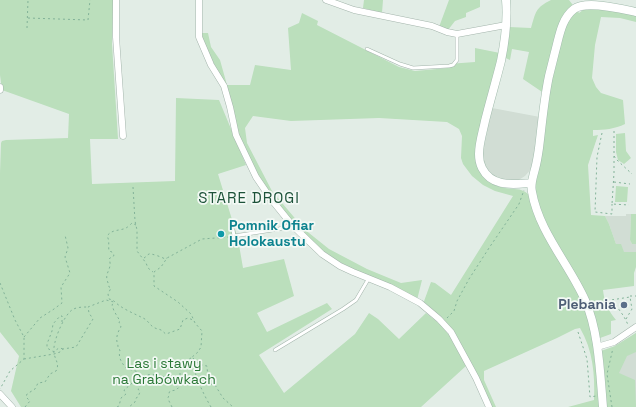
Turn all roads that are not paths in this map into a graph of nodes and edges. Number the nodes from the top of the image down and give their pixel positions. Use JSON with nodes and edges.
{"nodes":[{"id":1,"x":116,"y":0,"type":"edge"},
{"id":2,"x":199,"y":0,"type":"edge"},
{"id":3,"x":326,"y":0,"type":"edge"},
{"id":4,"x":506,"y":0,"type":"edge"},
{"id":5,"x":636,"y":12,"type":"edge"},
{"id":6,"x":506,"y":25,"type":"junction"},
{"id":7,"x":457,"y":34,"type":"junction"},
{"id":8,"x":367,"y":49,"type":"dead end"},
{"id":9,"x":0,"y":87,"type":"edge"},
{"id":10,"x":0,"y":90,"type":"edge"},
{"id":11,"x":123,"y":136,"type":"dead end"},
{"id":12,"x":529,"y":183,"type":"junction"},
{"id":13,"x":292,"y":225,"type":"junction"},
{"id":14,"x":232,"y":230,"type":"dead end"},
{"id":15,"x":369,"y":278,"type":"junction"},
{"id":16,"x":636,"y":328,"type":"edge"},
{"id":17,"x":597,"y":347,"type":"junction"},
{"id":18,"x":275,"y":350,"type":"dead end"},
{"id":19,"x":0,"y":394,"type":"edge"},
{"id":20,"x":12,"y":407,"type":"edge"},
{"id":21,"x":489,"y":407,"type":"edge"},
{"id":22,"x":603,"y":407,"type":"edge"}],
"edges":[{"from":1,"to":11,"type":"street"},
{"from":2,"to":13,"type":"street"},
{"from":3,"to":7,"type":"street"},
{"from":4,"to":6,"type":"street"},
{"from":5,"to":12,"type":"street"},
{"from":6,"to":7,"type":"street"},
{"from":6,"to":12,"type":"street"},
{"from":7,"to":8,"type":"lane"},
{"from":9,"to":10,"type":"street"},
{"from":12,"to":17,"type":"street"},
{"from":13,"to":14,"type":"lane"},
{"from":13,"to":15,"type":"street"},
{"from":15,"to":18,"type":"lane"},
{"from":15,"to":21,"type":"street"},
{"from":16,"to":17,"type":"street"},
{"from":17,"to":22,"type":"street"},
{"from":19,"to":20,"type":"street"}]}
